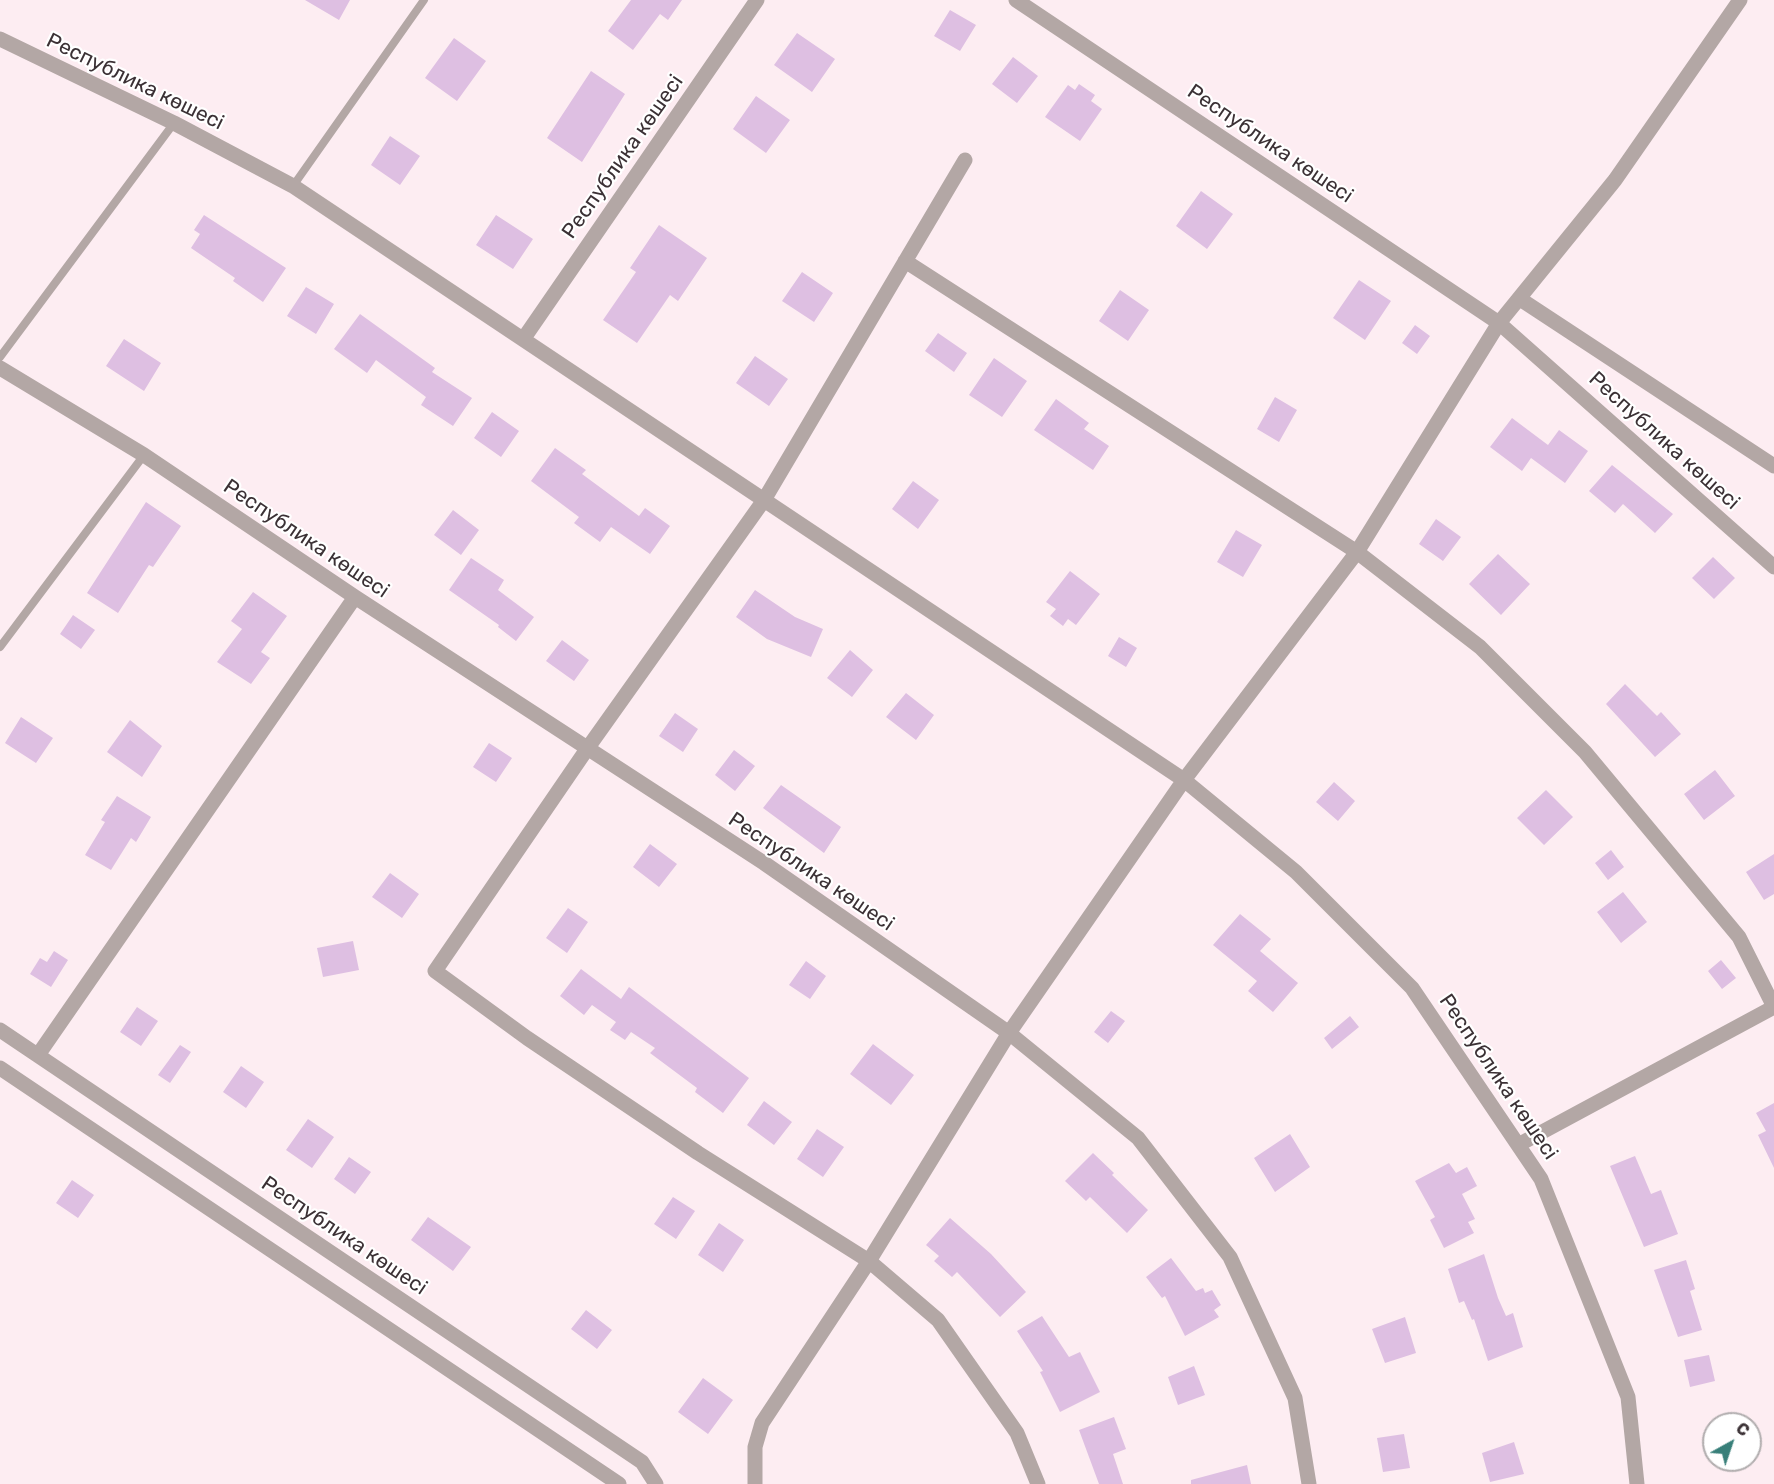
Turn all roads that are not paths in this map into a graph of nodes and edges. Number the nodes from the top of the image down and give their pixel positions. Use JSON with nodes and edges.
{"nodes":[{"id":1,"x":424,"y":0,"type":"edge"},
{"id":2,"x":757,"y":0,"type":"edge"},
{"id":3,"x":1016,"y":0,"type":"edge"},
{"id":4,"x":1740,"y":0,"type":"edge"},
{"id":5,"x":0,"y":39,"type":"edge"},
{"id":6,"x":174,"y":123,"type":"junction"},
{"id":7,"x":965,"y":160,"type":"dead end"},
{"id":8,"x":293,"y":186,"type":"junction"},
{"id":9,"x":905,"y":261,"type":"junction"},
{"id":10,"x":1520,"y":299,"type":"junction"},
{"id":11,"x":1499,"y":323,"type":"junction"},
{"id":12,"x":524,"y":338,"type":"junction"},
{"id":13,"x":0,"y":357,"type":"edge"},
{"id":14,"x":0,"y":368,"type":"edge"},
{"id":15,"x":144,"y":456,"type":"junction"},
{"id":16,"x":1774,"y":466,"type":"edge"},
{"id":17,"x":764,"y":500,"type":"junction"},
{"id":18,"x":1358,"y":552,"type":"junction"},
{"id":19,"x":1774,"y":567,"type":"edge"},
{"id":20,"x":355,"y":597,"type":"junction"},
{"id":21,"x":0,"y":647,"type":"edge"},
{"id":22,"x":587,"y":749,"type":"junction"},
{"id":23,"x":1184,"y":780,"type":"junction"},
{"id":24,"x":1774,"y":1007,"type":"edge"},
{"id":25,"x":0,"y":1030,"type":"edge"},
{"id":26,"x":1009,"y":1033,"type":"junction"},
{"id":27,"x":38,"y":1055,"type":"junction"},
{"id":28,"x":0,"y":1068,"type":"edge"},
{"id":29,"x":1518,"y":1145,"type":"junction"},
{"id":30,"x":869,"y":1260,"type":"junction"},
{"id":31,"x":619,"y":1484,"type":"edge"},
{"id":32,"x":656,"y":1484,"type":"edge"},
{"id":33,"x":755,"y":1484,"type":"edge"},
{"id":34,"x":1038,"y":1484,"type":"edge"},
{"id":35,"x":1309,"y":1484,"type":"edge"},
{"id":36,"x":1636,"y":1484,"type":"edge"}],
"edges":[{"from":1,"to":8,"type":"lane"},
{"from":2,"to":12,"type":"street","name":"Республика көшесі"},
{"from":3,"to":11,"type":"street","name":"Республика көшесі"},
{"from":4,"to":10,"type":"street"},
{"from":5,"to":6,"type":"street","name":"Республика көшесі"},
{"from":6,"to":8,"type":"street","name":"Республика көшесі"},
{"from":6,"to":13,"type":"lane"},
{"from":7,"to":9,"type":"street"},
{"from":8,"to":12,"type":"street","name":"Республика көшесі"},
{"from":9,"to":17,"type":"street"},
{"from":9,"to":18,"type":"street"},
{"from":10,"to":11,"type":"street"},
{"from":10,"to":16,"type":"street"},
{"from":11,"to":18,"type":"street"},
{"from":11,"to":19,"type":"street","name":"Республика көшесі"},
{"from":12,"to":17,"type":"street","name":"Республика көшесі"},
{"from":14,"to":15,"type":"street","name":"Республика көшесі"},
{"from":15,"to":20,"type":"street","name":"Республика көшесі"},
{"from":15,"to":21,"type":"lane"},
{"from":17,"to":22,"type":"street"},
{"from":17,"to":23,"type":"street","name":"Республика көшесі"},
{"from":18,"to":23,"type":"street"},
{"from":18,"to":24,"type":"street"},
{"from":20,"to":22,"type":"street","name":"Республика көшесі"},
{"from":20,"to":27,"type":"street"},
{"from":22,"to":26,"type":"street","name":"Республика көшесі"},
{"from":22,"to":30,"type":"street"},
{"from":23,"to":26,"type":"street"},
{"from":23,"to":29,"type":"street","name":"Республика көшесі"},
{"from":24,"to":29,"type":"street"},
{"from":25,"to":27,"type":"street","name":"Республика көшесі"},
{"from":26,"to":30,"type":"street"},
{"from":26,"to":35,"type":"street","name":"Республика көшесі"},
{"from":27,"to":32,"type":"street","name":"Республика көшесі"},
{"from":28,"to":31,"type":"street"},
{"from":29,"to":36,"type":"street","name":"Республика көшесі"},
{"from":30,"to":33,"type":"street"},
{"from":30,"to":34,"type":"street"}]}
